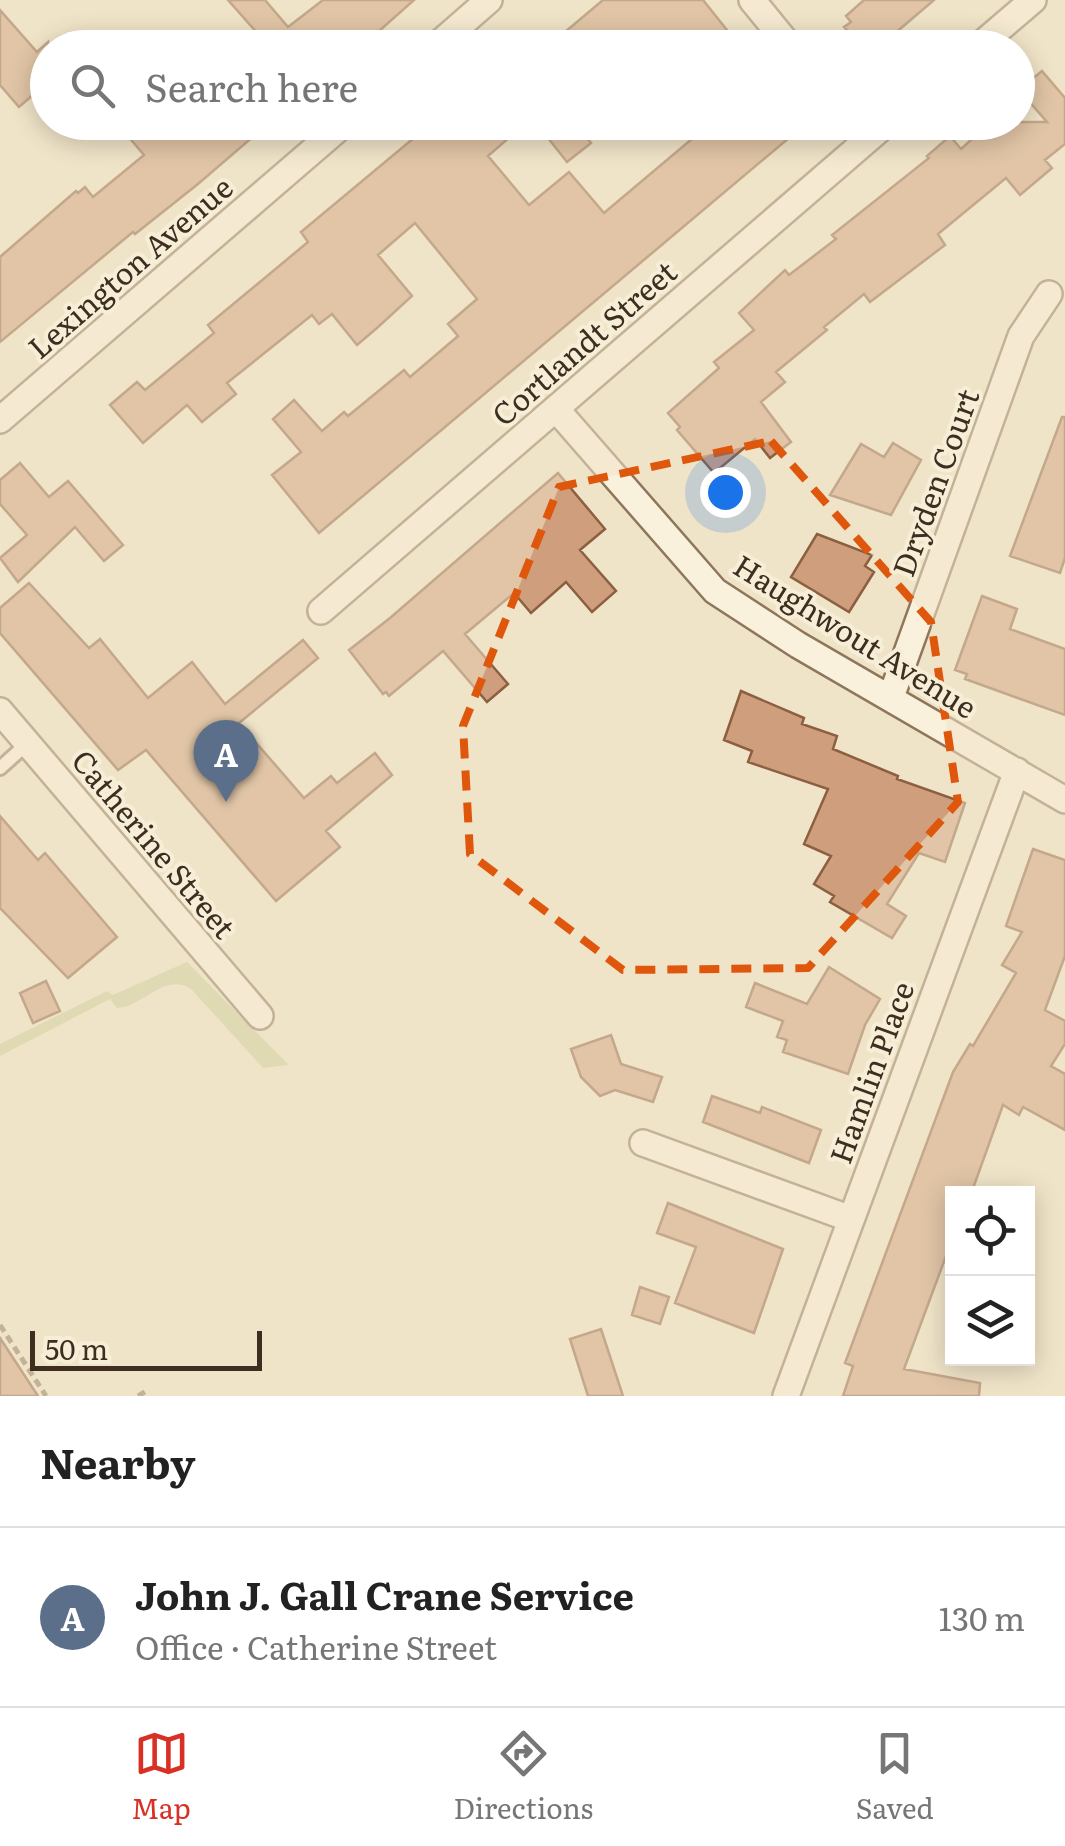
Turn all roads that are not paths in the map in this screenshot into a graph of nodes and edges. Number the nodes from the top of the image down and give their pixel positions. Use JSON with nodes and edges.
{"nodes":[{"id":1,"x":489,"y":0,"type":"edge"},
{"id":2,"x":752,"y":0,"type":"edge"},
{"id":3,"x":1033,"y":0,"type":"edge"},
{"id":4,"x":455,"y":30,"type":"edge"},
{"id":5,"x":776,"y":30,"type":"edge"},
{"id":6,"x":998,"y":30,"type":"edge"},
{"id":7,"x":325,"y":140,"type":"edge"},
{"id":8,"x":857,"y":140,"type":"edge"},
{"id":9,"x":1050,"y":294,"type":"dead end"},
{"id":10,"x":556,"y":408,"type":"junction"},
{"id":11,"x":0,"y":420,"type":"edge"},
{"id":12,"x":321,"y":611,"type":"dead end"},
{"id":13,"x":891,"y":697,"type":"junction"},
{"id":14,"x":0,"y":711,"type":"edge"},
{"id":15,"x":28,"y":744,"type":"junction"},
{"id":16,"x":0,"y":768,"type":"edge"},
{"id":17,"x":1017,"y":771,"type":"junction"},
{"id":18,"x":1065,"y":800,"type":"edge"},
{"id":19,"x":260,"y":1016,"type":"dead end"},
{"id":20,"x":643,"y":1143,"type":"dead end"},
{"id":21,"x":850,"y":1219,"type":"junction"},
{"id":22,"x":786,"y":1396,"type":"edge"}],
"edges":[{"from":1,"to":4,"type":"street"},
{"from":2,"to":5,"type":"street"},
{"from":3,"to":6,"type":"street"},
{"from":7,"to":11,"type":"street","name":"Lexington Avenue"},
{"from":8,"to":10,"type":"street","name":"Cortlandt Street"},
{"from":9,"to":13,"type":"street","name":"Dryden Court"},
{"from":10,"to":12,"type":"street","name":"Cortlandt Street"},
{"from":10,"to":13,"type":"street","name":"Haughwout Avenue"},
{"from":13,"to":17,"type":"street","name":"Haughwout Avenue"},
{"from":14,"to":15,"type":"street","name":"Catherine Street"},
{"from":15,"to":16,"type":"lane"},
{"from":15,"to":19,"type":"street","name":"Catherine Street"},
{"from":17,"to":18,"type":"street","name":"Haughwout Avenue"},
{"from":17,"to":21,"type":"street","name":"Hamlin Place"},
{"from":20,"to":21,"type":"street"},
{"from":21,"to":22,"type":"street","name":"Hamlin Place"}]}
